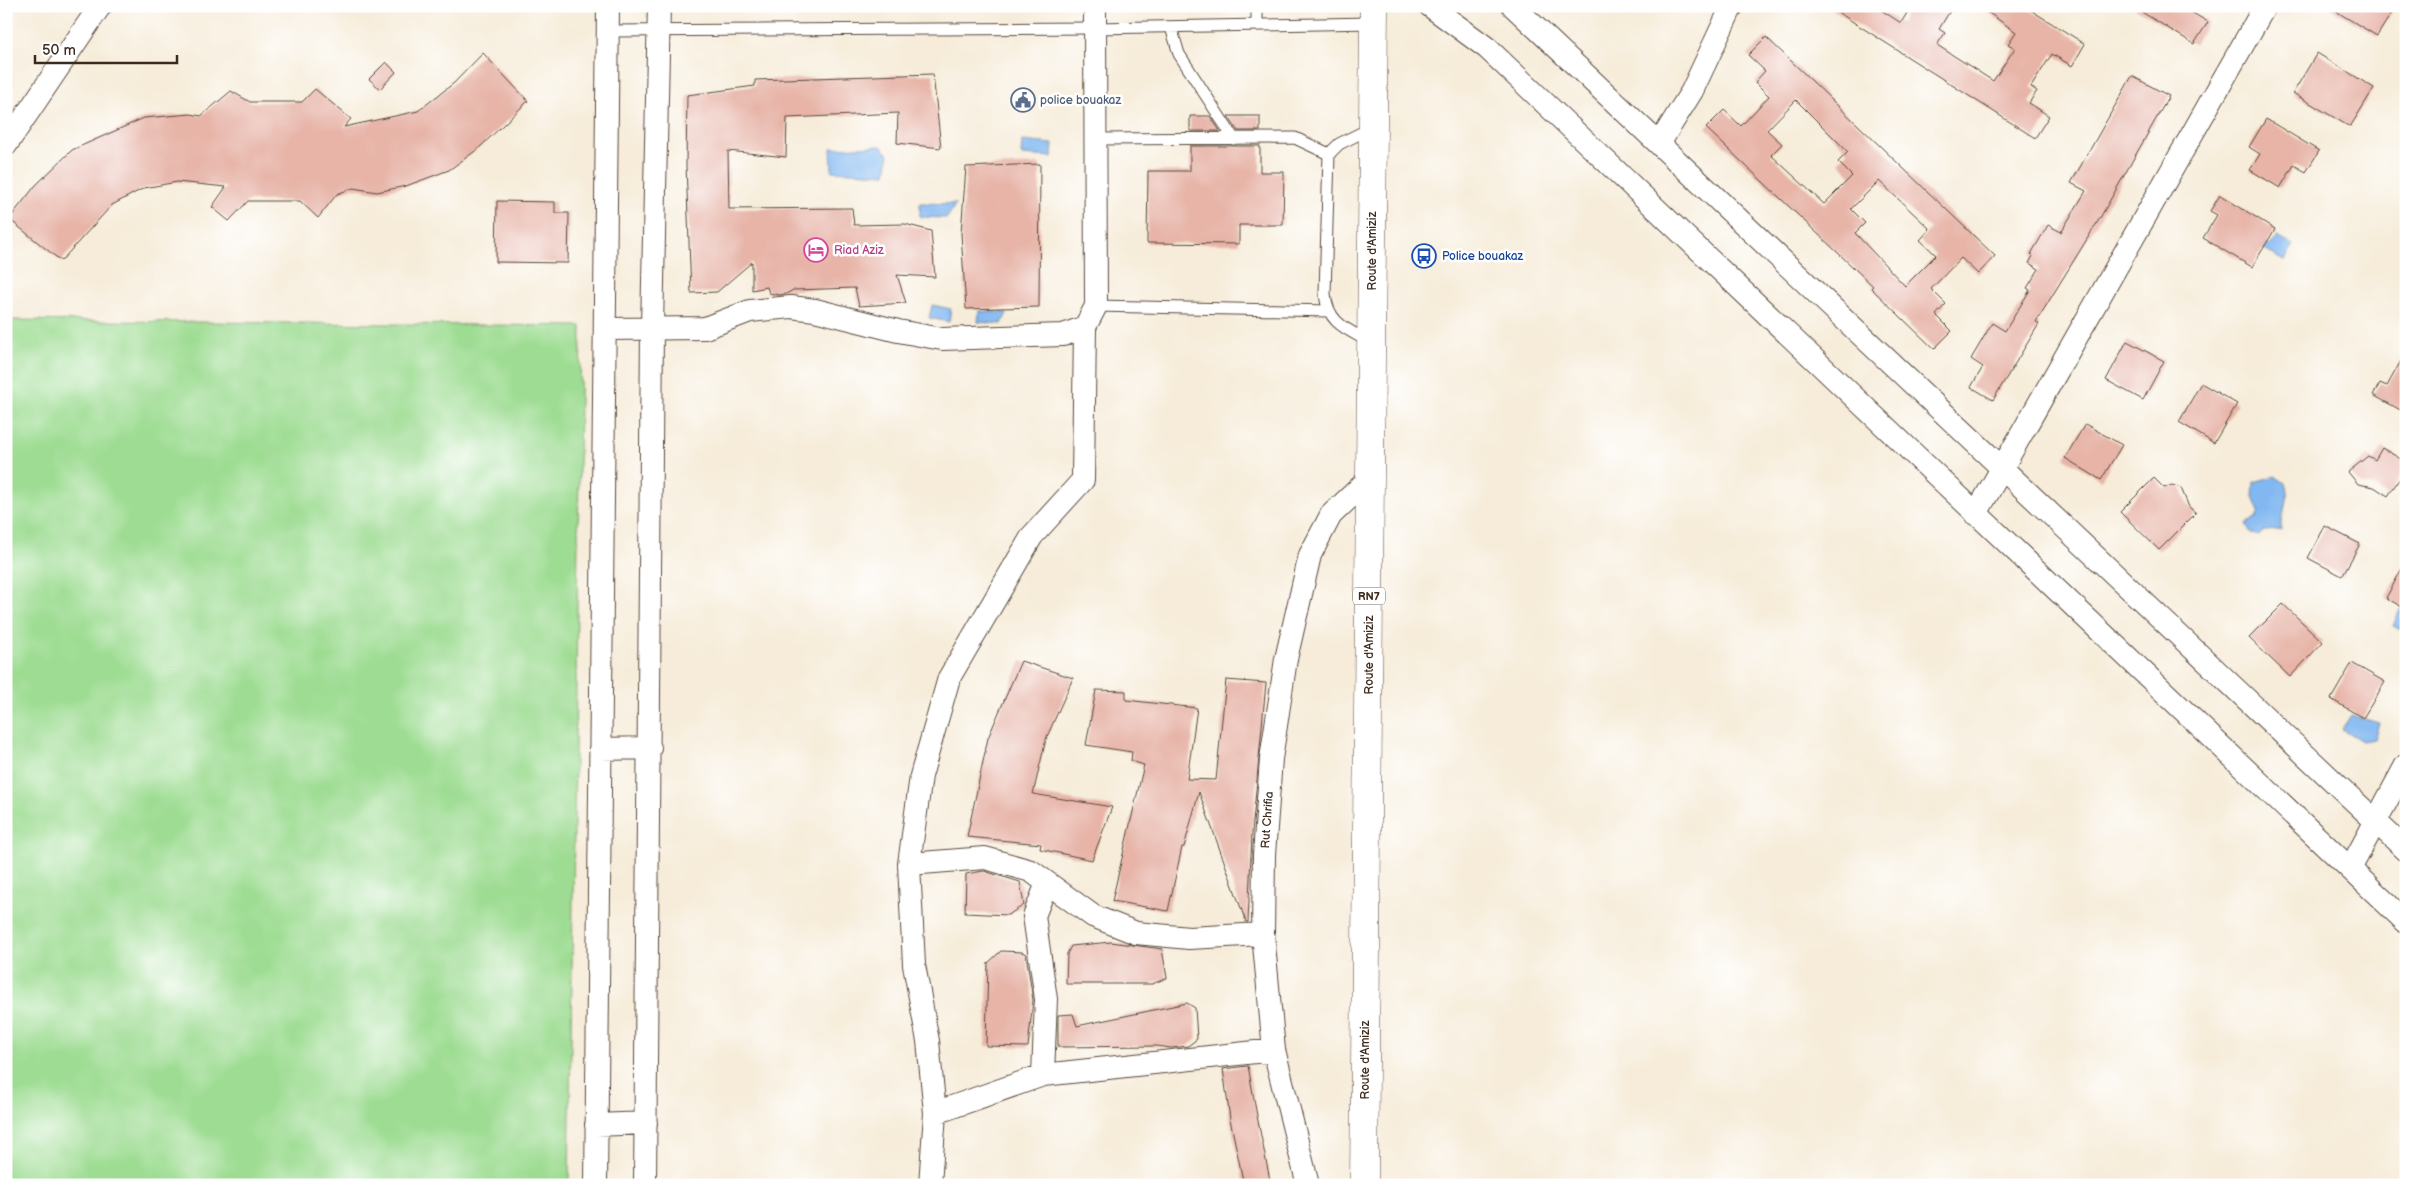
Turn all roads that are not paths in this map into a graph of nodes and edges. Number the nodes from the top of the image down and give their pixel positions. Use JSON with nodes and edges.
{"nodes":[{"id":1,"x":100,"y":6,"type":"edge"},
{"id":2,"x":608,"y":6,"type":"edge"},
{"id":3,"x":659,"y":6,"type":"edge"},
{"id":4,"x":1257,"y":6,"type":"edge"},
{"id":5,"x":1430,"y":6,"type":"edge"},
{"id":6,"x":1513,"y":6,"type":"edge"},
{"id":7,"x":1732,"y":6,"type":"edge"},
{"id":8,"x":2265,"y":6,"type":"edge"},
{"id":9,"x":1374,"y":14,"type":"edge"},
{"id":10,"x":1095,"y":17,"type":"edge"},
{"id":11,"x":1257,"y":25,"type":"junction"},
{"id":12,"x":1171,"y":27,"type":"junction"},
{"id":13,"x":608,"y":31,"type":"junction"},
{"id":14,"x":659,"y":32,"type":"junction"},
{"id":15,"x":1373,"y":127,"type":"junction"},
{"id":16,"x":1095,"y":139,"type":"junction"},
{"id":17,"x":1234,"y":139,"type":"junction"},
{"id":18,"x":1659,"y":144,"type":"junction"},
{"id":19,"x":6,"y":145,"type":"edge"},
{"id":20,"x":1329,"y":154,"type":"junction"},
{"id":21,"x":1096,"y":306,"type":"junction"},
{"id":22,"x":1328,"y":310,"type":"junction"},
{"id":23,"x":1085,"y":327,"type":"junction"},
{"id":24,"x":652,"y":328,"type":"junction"},
{"id":25,"x":606,"y":329,"type":"junction"},
{"id":26,"x":1371,"y":343,"type":"junction"},
{"id":27,"x":2003,"y":469,"type":"junction"},
{"id":28,"x":1370,"y":478,"type":"junction"},
{"id":29,"x":1976,"y":514,"type":"junction"},
{"id":30,"x":650,"y":748,"type":"junction"},
{"id":31,"x":600,"y":749,"type":"junction"},
{"id":32,"x":2406,"y":765,"type":"edge"},
{"id":33,"x":2375,"y":821,"type":"junction"},
{"id":34,"x":2406,"y":850,"type":"edge"},
{"id":35,"x":909,"y":864,"type":"junction"},
{"id":36,"x":2350,"y":870,"type":"junction"},
{"id":37,"x":1047,"y":883,"type":"junction"},
{"id":38,"x":2406,"y":922,"type":"edge"},
{"id":39,"x":1263,"y":934,"type":"junction"},
{"id":40,"x":1274,"y":1050,"type":"junction"},
{"id":41,"x":1043,"y":1075,"type":"junction"},
{"id":42,"x":935,"y":1113,"type":"junction"},
{"id":43,"x":646,"y":1123,"type":"junction"},
{"id":44,"x":596,"y":1125,"type":"junction"},
{"id":45,"x":596,"y":1185,"type":"edge"},
{"id":46,"x":645,"y":1185,"type":"edge"},
{"id":47,"x":930,"y":1185,"type":"edge"},
{"id":48,"x":1308,"y":1185,"type":"edge"},
{"id":49,"x":1364,"y":1185,"type":"edge"}],
"edges":[{"from":1,"to":19,"type":"street"},
{"from":2,"to":13,"type":"street"},
{"from":3,"to":14,"type":"street"},
{"from":4,"to":11,"type":"lane"},
{"from":5,"to":29,"type":"street"},
{"from":6,"to":18,"type":"street"},
{"from":7,"to":18,"type":"street"},
{"from":8,"to":27,"type":"street"},
{"from":9,"to":11,"type":"lane"},
{"from":9,"to":15,"type":"main road","name":"Route d'Amiziz","number":"RN7"},
{"from":10,"to":12,"type":"lane"},
{"from":10,"to":14,"type":"lane"},
{"from":10,"to":16,"type":"street"},
{"from":11,"to":12,"type":"lane"},
{"from":12,"to":17,"type":"lane"},
{"from":13,"to":14,"type":"lane"},
{"from":13,"to":25,"type":"street"},
{"from":14,"to":24,"type":"street"},
{"from":15,"to":20,"type":"lane"},
{"from":15,"to":26,"type":"main road","name":"Route d'Amiziz","number":"RN7"},
{"from":16,"to":17,"type":"lane"},
{"from":16,"to":21,"type":"street"},
{"from":17,"to":20,"type":"lane"},
{"from":18,"to":27,"type":"street"},
{"from":20,"to":22,"type":"lane"},
{"from":21,"to":22,"type":"lane"},
{"from":21,"to":23,"type":"street"},
{"from":22,"to":26,"type":"lane"},
{"from":23,"to":24,"type":"street"},
{"from":23,"to":35,"type":"street"},
{"from":24,"to":25,"type":"street"},
{"from":24,"to":30,"type":"street"},
{"from":25,"to":31,"type":"street"},
{"from":26,"to":28,"type":"main road","name":"Route d'Amiziz","number":"RN7"},
{"from":27,"to":29,"type":"street"},
{"from":27,"to":33,"type":"street"},
{"from":28,"to":39,"type":"street","name":"Rut Chrifia"},
{"from":28,"to":49,"type":"main road","name":"Route d'Amiziz","number":"RN7"},
{"from":29,"to":36,"type":"street"},
{"from":30,"to":31,"type":"street"},
{"from":30,"to":43,"type":"street"},
{"from":31,"to":44,"type":"street"},
{"from":32,"to":33,"type":"street"},
{"from":33,"to":34,"type":"street"},
{"from":33,"to":36,"type":"street"},
{"from":35,"to":37,"type":"street"},
{"from":35,"to":42,"type":"street"},
{"from":36,"to":38,"type":"street"},
{"from":37,"to":39,"type":"street"},
{"from":37,"to":41,"type":"street"},
{"from":39,"to":40,"type":"street","name":"Rut Chrifia"},
{"from":40,"to":41,"type":"street"},
{"from":40,"to":48,"type":"street","name":"Rut Chrifia"},
{"from":41,"to":42,"type":"street"},
{"from":42,"to":47,"type":"street"},
{"from":43,"to":44,"type":"street"},
{"from":43,"to":46,"type":"street"},
{"from":44,"to":45,"type":"street"}]}
